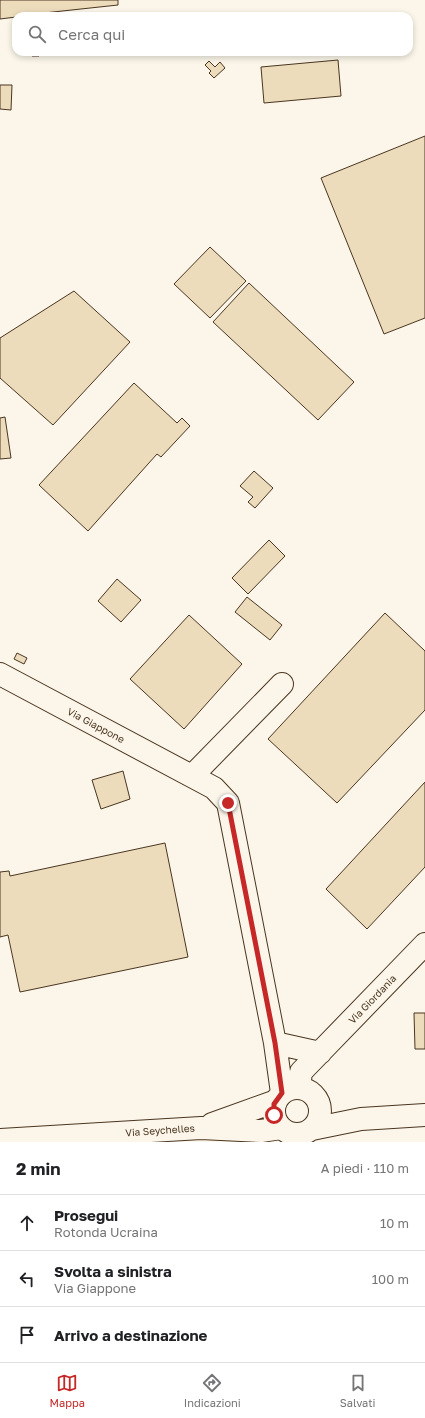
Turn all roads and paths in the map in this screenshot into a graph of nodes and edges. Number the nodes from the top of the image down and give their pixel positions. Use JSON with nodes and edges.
{"nodes":[{"id":1,"x":0,"y":674,"type":"edge"},
{"id":2,"x":282,"y":684,"type":"dead end"},
{"id":3,"x":192,"y":776,"type":"junction"},
{"id":4,"x":425,"y":944,"type":"edge"},
{"id":5,"x":275,"y":1043,"type":"junction"},
{"id":6,"x":320,"y":1053,"type":"junction"},
{"id":7,"x":298,"y":1096,"type":"junction"},
{"id":8,"x":425,"y":1115,"type":"edge"},
{"id":9,"x":361,"y":1119,"type":"junction"},
{"id":10,"x":201,"y":1128,"type":"junction"},
{"id":11,"x":294,"y":1135,"type":"edge"},
{"id":12,"x":0,"y":1140,"type":"edge"}],
"edges":[{"from":1,"to":3,"type":"street","name":"Via Giappone"},
{"from":2,"to":3,"type":"street"},
{"from":3,"to":5,"type":"street","name":"Via Giappone"},
{"from":4,"to":6,"type":"street","name":"Via Giordania"},
{"from":5,"to":6,"type":"street"},
{"from":5,"to":7,"type":"street","name":"Via Giappone"},
{"from":6,"to":7,"type":"street","name":"Via Giordania"},
{"from":7,"to":9,"type":"street","name":"Via Seychelles"},
{"from":7,"to":10,"type":"street","name":"Via Seychelles"},
{"from":7,"to":11,"type":"street"},
{"from":7,"to":11,"type":"street"},
{"from":8,"to":9,"type":"street","name":"Via Seychelles"},
{"from":9,"to":11,"type":"street","name":"Via Seychelles"},
{"from":10,"to":11,"type":"street","name":"Via Seychelles"},
{"from":10,"to":12,"type":"street","name":"Via Seychelles"}]}
